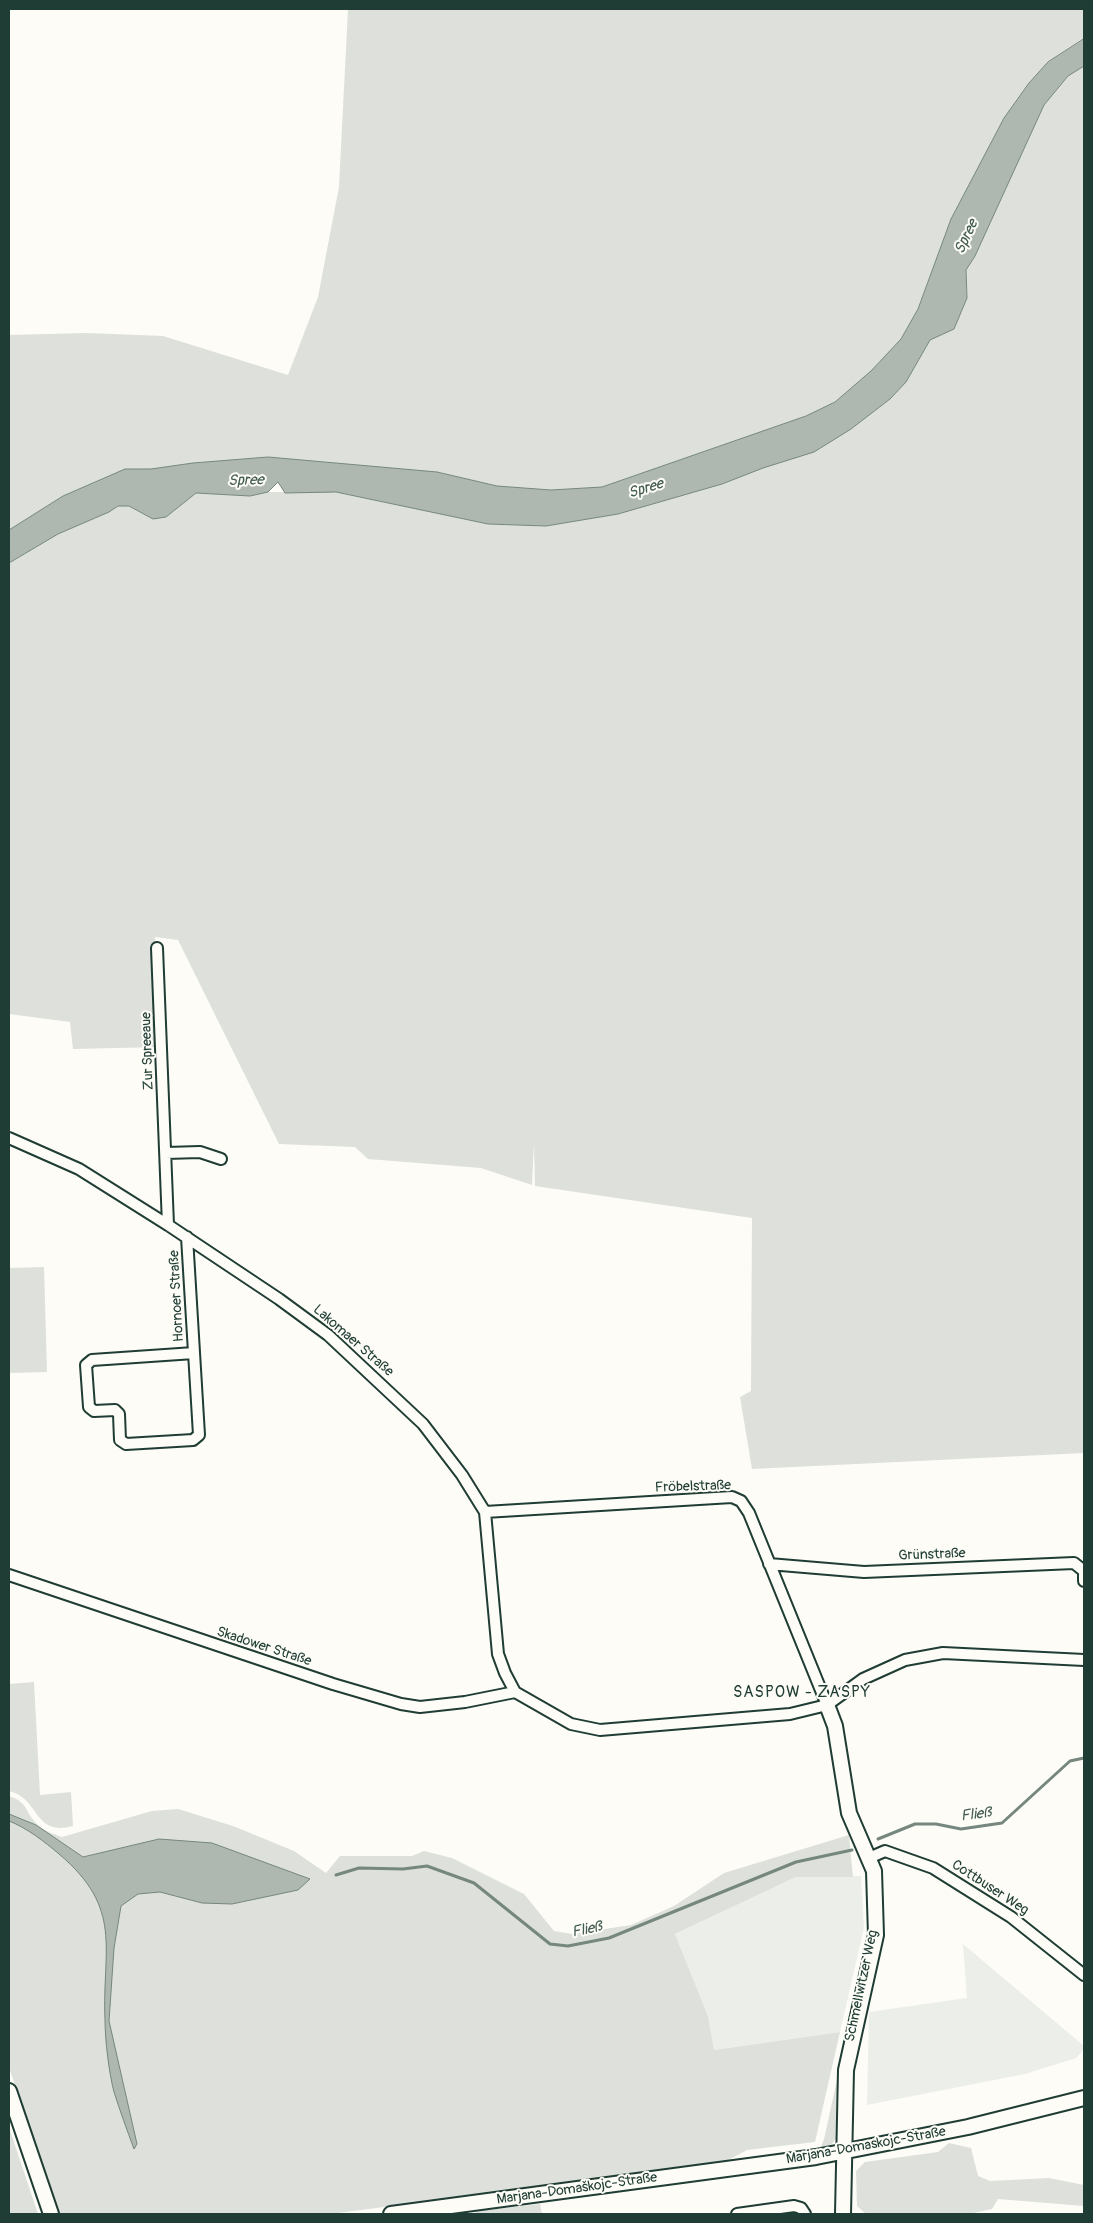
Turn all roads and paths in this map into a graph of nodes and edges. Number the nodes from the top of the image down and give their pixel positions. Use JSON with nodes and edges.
{"nodes":[{"id":1,"x":157,"y":948,"type":"dead end"},
{"id":2,"x":9,"y":1138,"type":"edge"},
{"id":3,"x":166,"y":1153,"type":"junction"},
{"id":4,"x":221,"y":1160,"type":"dead end"},
{"id":5,"x":168,"y":1224,"type":"junction"},
{"id":6,"x":187,"y":1237,"type":"junction"},
{"id":7,"x":194,"y":1353,"type":"junction"},
{"id":8,"x":485,"y":1512,"type":"junction"},
{"id":9,"x":769,"y":1564,"type":"junction"},
{"id":10,"x":9,"y":1575,"type":"edge"},
{"id":11,"x":1084,"y":1581,"type":"edge"},
{"id":12,"x":1084,"y":1660,"type":"edge"},
{"id":13,"x":515,"y":1692,"type":"junction"},
{"id":14,"x":827,"y":1705,"type":"junction"},
{"id":15,"x":869,"y":1858,"type":"junction"},
{"id":16,"x":1084,"y":1975,"type":"edge"},
{"id":17,"x":9,"y":2091,"type":"edge"},
{"id":18,"x":1084,"y":2098,"type":"edge"},
{"id":19,"x":844,"y":2152,"type":"junction"},
{"id":20,"x":763,"y":2164,"type":"joint"},
{"id":21,"x":446,"y":2211,"type":"edge"},
{"id":22,"x":51,"y":2214,"type":"edge"},
{"id":23,"x":390,"y":2214,"type":"edge"},
{"id":24,"x":737,"y":2214,"type":"edge"},
{"id":25,"x":805,"y":2214,"type":"edge"},
{"id":26,"x":842,"y":2214,"type":"edge"}],
"edges":[{"from":1,"to":3,"type":"street","name":"Zur Spreeaue"},
{"from":2,"to":5,"type":"street","name":"Lakomaer Straße"},
{"from":3,"to":4,"type":"street"},
{"from":3,"to":5,"type":"street","name":"Zur Spreeaue"},
{"from":5,"to":6,"type":"street","name":"Lakomaer Straße"},
{"from":6,"to":7,"type":"street","name":"Hornoer Straße"},
{"from":6,"to":8,"type":"street","name":"Lakomaer Straße"},
{"from":7,"to":7,"type":"street","name":"Hornoer Straße"},
{"from":8,"to":9,"type":"street","name":"Fröbelstraße"},
{"from":8,"to":13,"type":"street","name":"Lakomaer Straße"},
{"from":9,"to":11,"type":"street","name":"Grünstraße"},
{"from":9,"to":14,"type":"street","name":"Fröbelstraße"},
{"from":10,"to":13,"type":"street","name":"Skadower Straße"},
{"from":12,"to":14,"type":"street"},
{"from":13,"to":14,"type":"street"},
{"from":14,"to":15,"type":"street","name":"Schmellwitzer Weg"},
{"from":15,"to":16,"type":"street","name":"Cottbuser Weg"},
{"from":15,"to":19,"type":"street","name":"Schmellwitzer Weg"},
{"from":17,"to":22,"type":"street"},
{"from":18,"to":19,"type":"street","name":"Marjana-Domaskojc-Straße"},
{"from":19,"to":20,"type":"street","name":"Marjana-Domaskojc-Straße"},
{"from":19,"to":26,"type":"street","name":"Schmellwitzer Weg"},
{"from":20,"to":21,"type":"street","name":"Marjana-Domaškojc-Straße"},
{"from":21,"to":23,"type":"street","name":"Marjana-Domaškojc-Straße"},
{"from":24,"to":25,"type":"street"}]}
